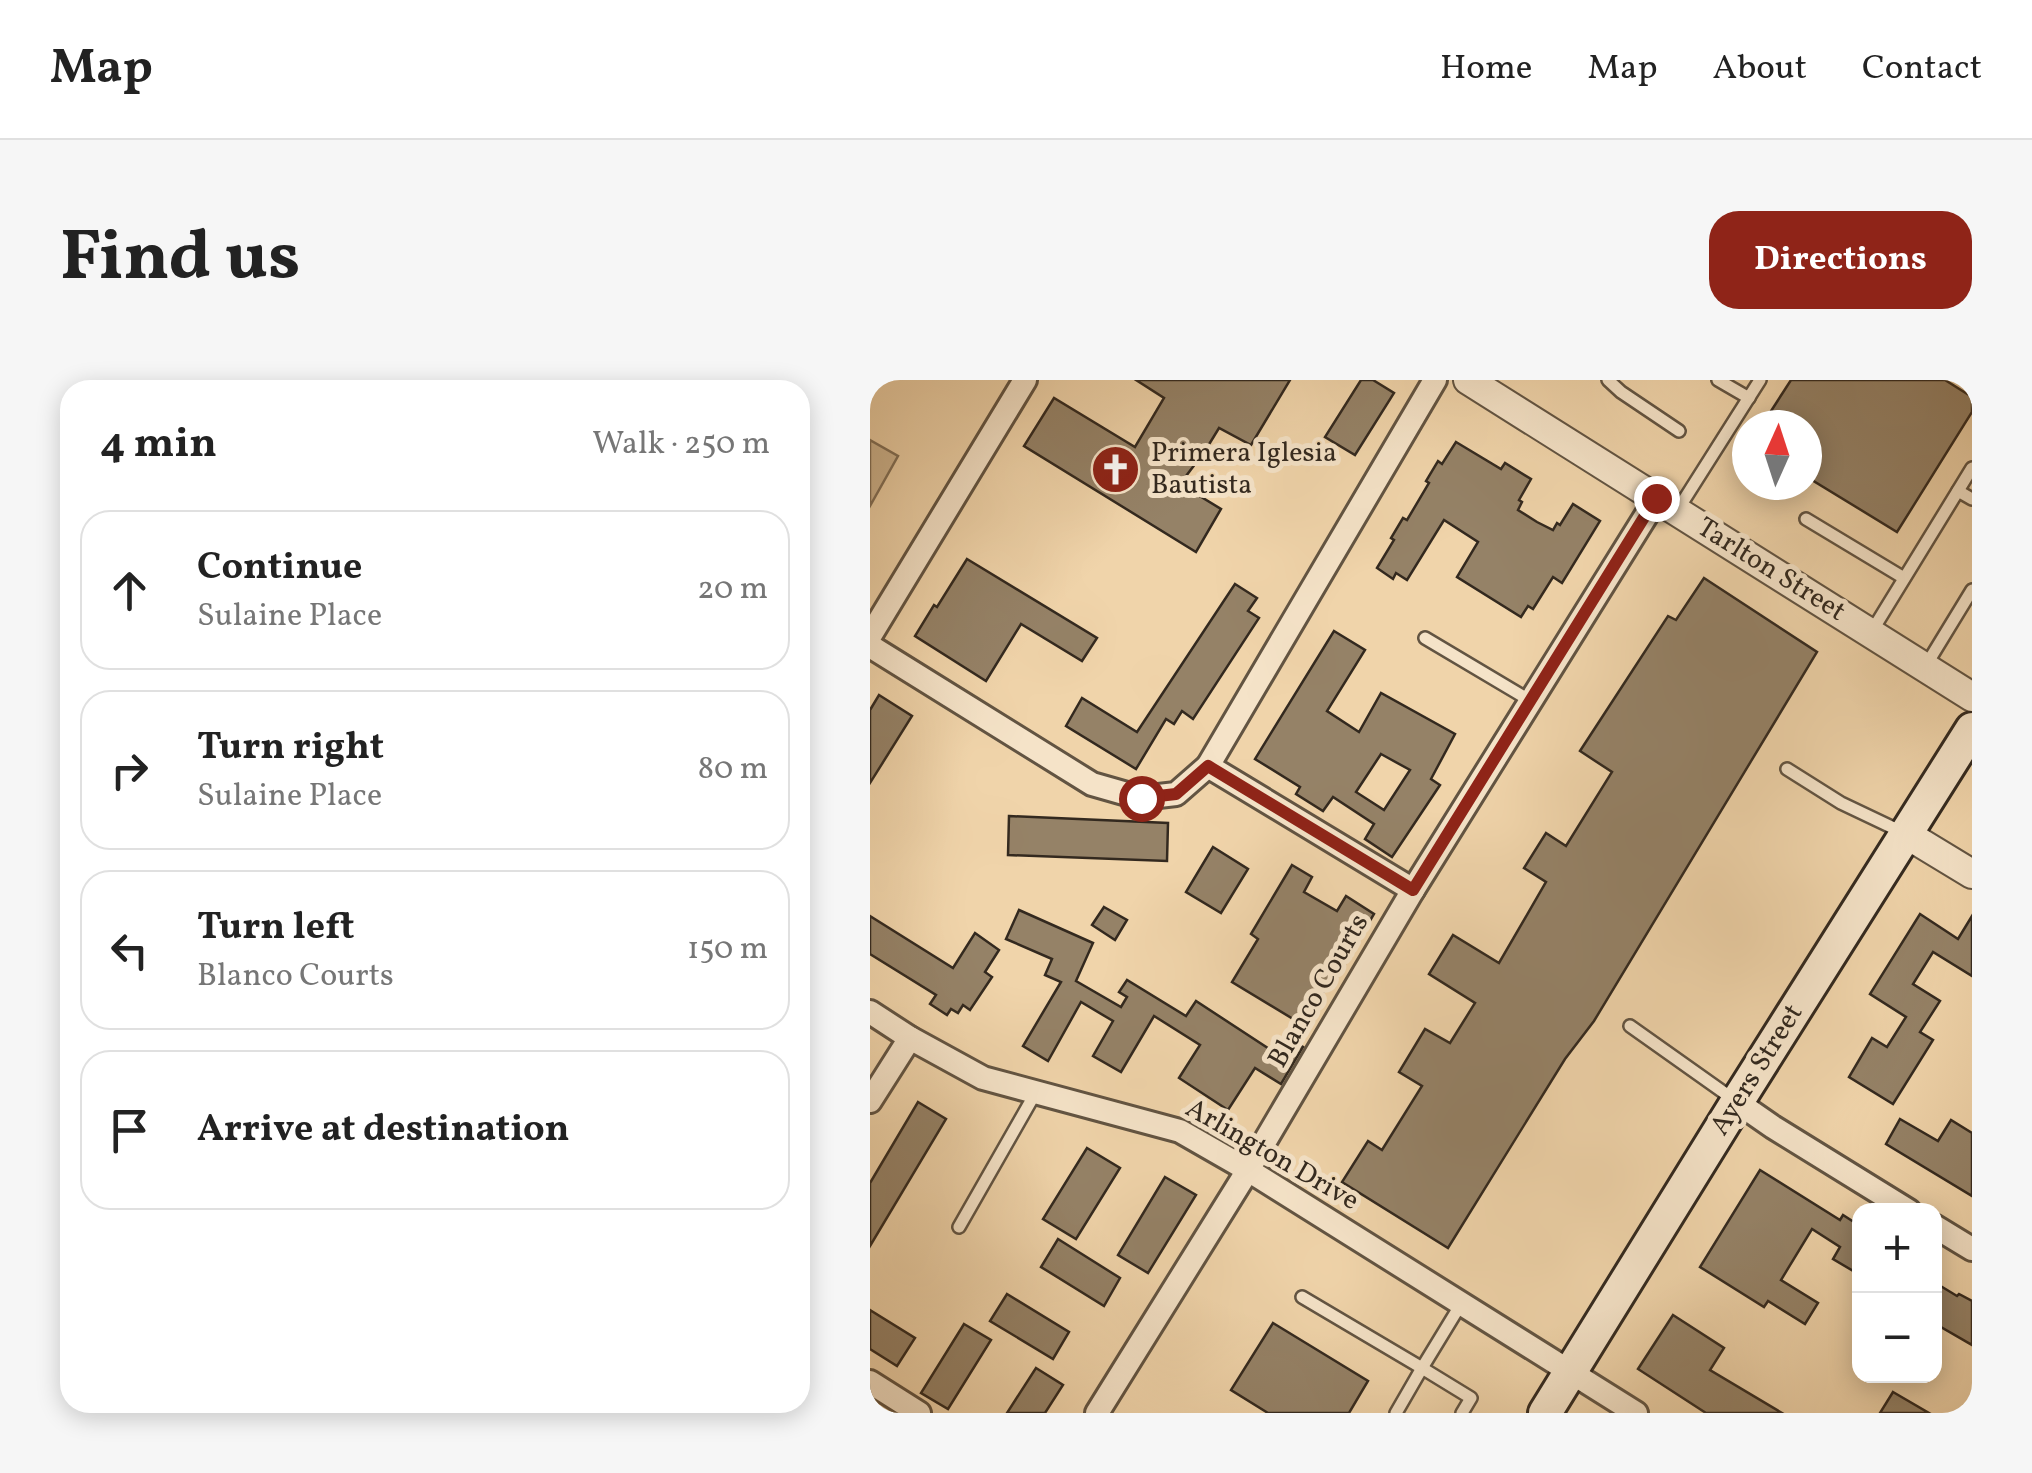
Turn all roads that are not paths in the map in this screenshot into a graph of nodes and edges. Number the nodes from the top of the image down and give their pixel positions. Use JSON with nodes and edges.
{"nodes":[{"id":1,"x":1025,"y":380,"type":"edge"},
{"id":2,"x":1435,"y":380,"type":"edge"},
{"id":3,"x":1468,"y":380,"type":"edge"},
{"id":4,"x":1608,"y":380,"type":"edge"},
{"id":5,"x":1718,"y":380,"type":"edge"},
{"id":6,"x":1760,"y":380,"type":"edge"},
{"id":7,"x":1749,"y":398,"type":"junction"},
{"id":8,"x":1680,"y":431,"type":"dead end"},
{"id":9,"x":1972,"y":468,"type":"edge"},
{"id":10,"x":1958,"y":491,"type":"junction"},
{"id":11,"x":1972,"y":499,"type":"edge"},
{"id":12,"x":1667,"y":504,"type":"junction"},
{"id":13,"x":1806,"y":519,"type":"dead end"},
{"id":14,"x":1904,"y":578,"type":"junction"},
{"id":15,"x":1972,"y":590,"type":"edge"},
{"id":16,"x":1871,"y":633,"type":"junction"},
{"id":17,"x":870,"y":636,"type":"edge"},
{"id":18,"x":1425,"y":638,"type":"dead end"},
{"id":19,"x":870,"y":646,"type":"edge"},
{"id":20,"x":1925,"y":667,"type":"junction"},
{"id":21,"x":1972,"y":697,"type":"edge"},
{"id":22,"x":1530,"y":700,"type":"junction"},
{"id":23,"x":1972,"y":729,"type":"edge"},
{"id":24,"x":1208,"y":766,"type":"junction"},
{"id":25,"x":1787,"y":769,"type":"dead end"},
{"id":26,"x":1906,"y":834,"type":"junction"},
{"id":27,"x":1972,"y":874,"type":"edge"},
{"id":28,"x":1413,"y":890,"type":"junction"},
{"id":29,"x":870,"y":1012,"type":"edge"},
{"id":30,"x":1630,"y":1026,"type":"dead end"},
{"id":31,"x":910,"y":1038,"type":"junction"},
{"id":32,"x":1036,"y":1092,"type":"junction"},
{"id":33,"x":870,"y":1101,"type":"edge"},
{"id":34,"x":1737,"y":1102,"type":"junction"},
{"id":35,"x":1248,"y":1170,"type":"junction"},
{"id":36,"x":1898,"y":1203,"type":"edge"},
{"id":37,"x":959,"y":1227,"type":"dead end"},
{"id":38,"x":1942,"y":1231,"type":"edge"},
{"id":39,"x":1972,"y":1249,"type":"edge"},
{"id":40,"x":1302,"y":1297,"type":"dead end"},
{"id":41,"x":1461,"y":1304,"type":"junction"},
{"id":42,"x":1422,"y":1368,"type":"junction"},
{"id":43,"x":1570,"y":1372,"type":"junction"},
{"id":44,"x":870,"y":1382,"type":"edge"},
{"id":45,"x":920,"y":1413,"type":"edge"},
{"id":46,"x":1098,"y":1413,"type":"edge"},
{"id":47,"x":1396,"y":1413,"type":"edge"},
{"id":48,"x":1462,"y":1413,"type":"edge"},
{"id":49,"x":1545,"y":1413,"type":"edge"},
{"id":50,"x":1636,"y":1413,"type":"edge"}],
"edges":[{"from":1,"to":17,"type":"street"},
{"from":2,"to":24,"type":"street"},
{"from":3,"to":12,"type":"street","name":"Tarlton Street"},
{"from":4,"to":8,"type":"lane"},
{"from":5,"to":7,"type":"lane"},
{"from":6,"to":7,"type":"lane"},
{"from":7,"to":12,"type":"lane"},
{"from":9,"to":10,"type":"lane"},
{"from":10,"to":11,"type":"lane"},
{"from":10,"to":14,"type":"lane"},
{"from":12,"to":16,"type":"street","name":"Tarlton Street"},
{"from":12,"to":22,"type":"street","name":"Blanco Courts"},
{"from":13,"to":14,"type":"lane"},
{"from":14,"to":16,"type":"lane"},
{"from":15,"to":20,"type":"lane"},
{"from":16,"to":20,"type":"street","name":"Tarlton Street"},
{"from":18,"to":22,"type":"lane"},
{"from":19,"to":24,"type":"street"},
{"from":20,"to":21,"type":"street","name":"Tarlton Street"},
{"from":22,"to":28,"type":"street","name":"Blanco Courts"},
{"from":23,"to":26,"type":"main road","name":"Ayers Street"},
{"from":24,"to":28,"type":"street"},
{"from":25,"to":26,"type":"lane"},
{"from":26,"to":27,"type":"street"},
{"from":26,"to":34,"type":"main road","name":"Ayers Street"},
{"from":28,"to":35,"type":"street","name":"Blanco Courts"},
{"from":29,"to":31,"type":"street","name":"Arlington Drive"},
{"from":30,"to":34,"type":"lane"},
{"from":31,"to":32,"type":"street","name":"Arlington Drive"},
{"from":31,"to":33,"type":"street"},
{"from":32,"to":35,"type":"street","name":"Arlington Drive"},
{"from":32,"to":37,"type":"lane"},
{"from":34,"to":36,"type":"street"},
{"from":34,"to":43,"type":"main road","name":"Ayers Street"},
{"from":35,"to":41,"type":"street","name":"Arlington Drive"},
{"from":35,"to":46,"type":"street","name":"Blanco Courts"},
{"from":38,"to":39,"type":"street"},
{"from":40,"to":42,"type":"lane"},
{"from":41,"to":42,"type":"lane"},
{"from":41,"to":43,"type":"street","name":"Arlington Drive"},
{"from":42,"to":47,"type":"lane"},
{"from":42,"to":48,"type":"lane"},
{"from":43,"to":49,"type":"main road","name":"Ayers Street"},
{"from":43,"to":50,"type":"street","name":"Arlington Drive"},
{"from":44,"to":45,"type":"street"}]}
